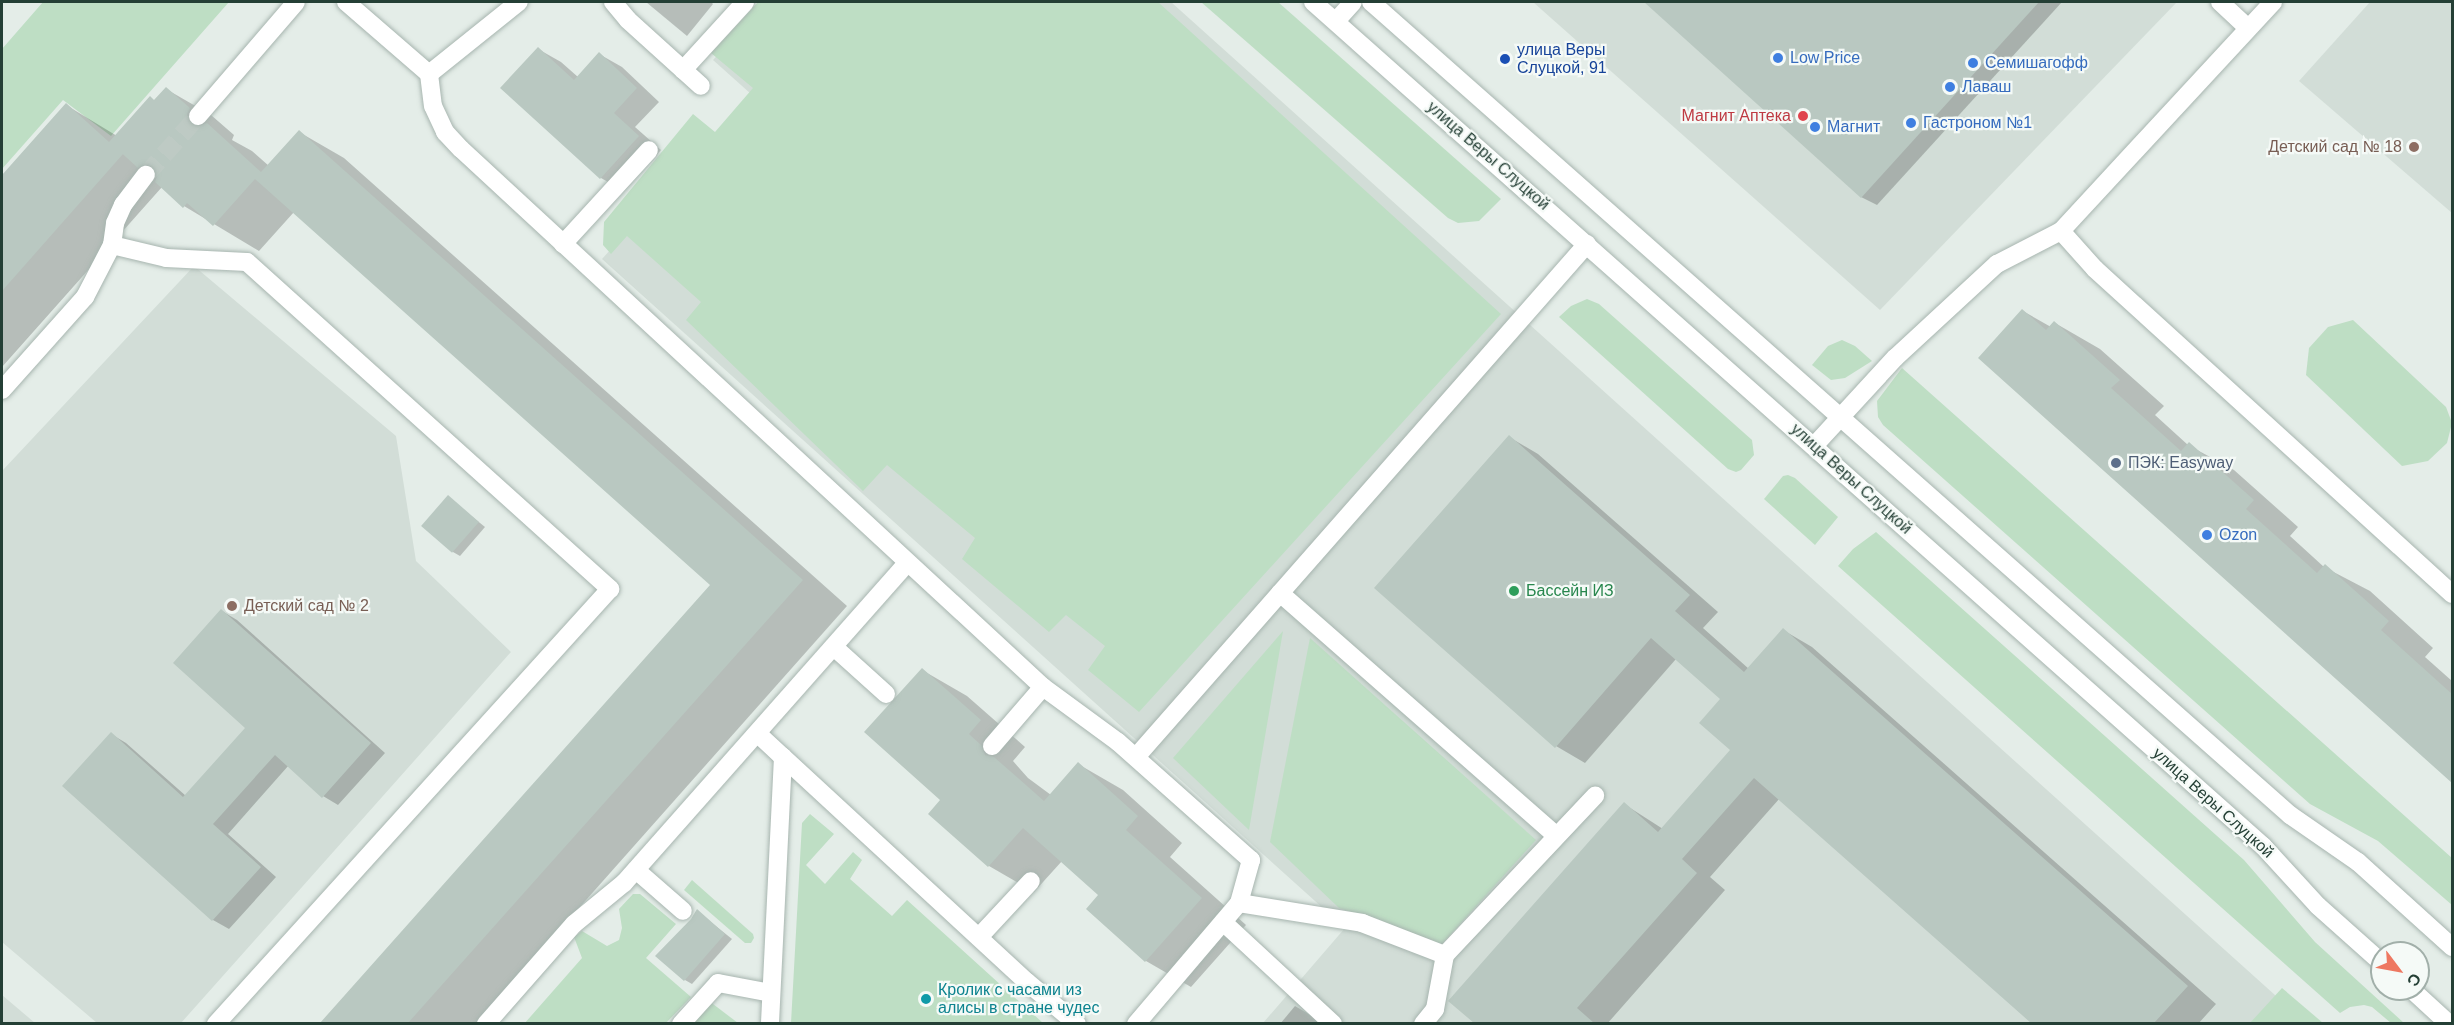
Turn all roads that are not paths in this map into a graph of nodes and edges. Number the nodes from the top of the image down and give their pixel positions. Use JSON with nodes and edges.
{"nodes":[{"id":1,"x":296,"y":2,"type":"edge"},
{"id":2,"x":346,"y":2,"type":"edge"},
{"id":3,"x":519,"y":2,"type":"edge"},
{"id":4,"x":613,"y":2,"type":"edge"},
{"id":5,"x":746,"y":2,"type":"edge"},
{"id":6,"x":1313,"y":2,"type":"edge"},
{"id":7,"x":1353,"y":2,"type":"edge"},
{"id":8,"x":1371,"y":2,"type":"edge"},
{"id":9,"x":2220,"y":2,"type":"edge"},
{"id":10,"x":2272,"y":2,"type":"edge"},
{"id":11,"x":1336,"y":21,"type":"junction"},
{"id":12,"x":2248,"y":28,"type":"junction"},
{"id":13,"x":683,"y":69,"type":"junction"},
{"id":14,"x":429,"y":74,"type":"junction"},
{"id":15,"x":701,"y":86,"type":"dead end"},
{"id":16,"x":198,"y":116,"type":"tunnel mouth"},
{"id":17,"x":649,"y":150,"type":"dead end"},
{"id":18,"x":146,"y":175,"type":"tunnel mouth"},
{"id":19,"x":2061,"y":231,"type":"junction"},
{"id":20,"x":563,"y":244,"type":"junction"},
{"id":21,"x":1587,"y":244,"type":"junction"},
{"id":22,"x":112,"y":245,"type":"junction"},
{"id":23,"x":2,"y":390,"type":"edge"},
{"id":24,"x":1839,"y":418,"type":"junction"},
{"id":25,"x":1814,"y":446,"type":"junction"},
{"id":26,"x":907,"y":563,"type":"junction"},
{"id":27,"x":1280,"y":593,"type":"junction"},
{"id":28,"x":2452,"y":594,"type":"edge"},
{"id":29,"x":834,"y":647,"type":"junction"},
{"id":30,"x":1043,"y":687,"type":"junction"},
{"id":31,"x":886,"y":694,"type":"dead end"},
{"id":32,"x":758,"y":734,"type":"junction"},
{"id":33,"x":992,"y":746,"type":"dead end"},
{"id":34,"x":783,"y":757,"type":"junction"},
{"id":35,"x":1136,"y":757,"type":"junction"},
{"id":36,"x":1596,"y":796,"type":"dead end"},
{"id":37,"x":1557,"y":836,"type":"junction"},
{"id":38,"x":636,"y":870,"type":"junction"},
{"id":39,"x":1031,"y":881,"type":"dead end"},
{"id":40,"x":1239,"y":903,"type":"junction"},
{"id":41,"x":683,"y":911,"type":"dead end"},
{"id":42,"x":1223,"y":922,"type":"junction"},
{"id":43,"x":979,"y":938,"type":"junction"},
{"id":44,"x":2452,"y":947,"type":"edge"},
{"id":45,"x":2370,"y":952,"type":"edge"},
{"id":46,"x":1445,"y":955,"type":"junction"},
{"id":47,"x":771,"y":993,"type":"junction"},
{"id":48,"x":2424,"y":1001,"type":"edge"},
{"id":49,"x":216,"y":1023,"type":"edge"},
{"id":50,"x":486,"y":1023,"type":"edge"},
{"id":51,"x":681,"y":1023,"type":"edge"},
{"id":52,"x":770,"y":1023,"type":"edge"},
{"id":53,"x":1077,"y":1023,"type":"edge"},
{"id":54,"x":1136,"y":1023,"type":"edge"},
{"id":55,"x":1334,"y":1023,"type":"edge"},
{"id":56,"x":1423,"y":1023,"type":"edge"},
{"id":57,"x":2449,"y":1023,"type":"edge"}],
"edges":[{"from":1,"to":16,"type":"street"},
{"from":2,"to":14,"type":"street"},
{"from":3,"to":14,"type":"street"},
{"from":4,"to":13,"type":"street"},
{"from":5,"to":13,"type":"street"},
{"from":6,"to":11,"type":"street","name":"улица Веры Слуцкой"},
{"from":7,"to":11,"type":"street"},
{"from":8,"to":24,"type":"street"},
{"from":9,"to":12,"type":"street"},
{"from":10,"to":12,"type":"street"},
{"from":11,"to":21,"type":"street","name":"улица Веры Слуцкой"},
{"from":12,"to":19,"type":"street"},
{"from":13,"to":15,"type":"street"},
{"from":14,"to":20,"type":"street"},
{"from":17,"to":20,"type":"street"},
{"from":18,"to":22,"type":"street"},
{"from":19,"to":24,"type":"street"},
{"from":19,"to":28,"type":"street"},
{"from":20,"to":26,"type":"street"},
{"from":21,"to":25,"type":"street","name":"улица Веры Слуцкой"},
{"from":21,"to":27,"type":"street"},
{"from":22,"to":23,"type":"street"},
{"from":22,"to":49,"type":"street"},
{"from":24,"to":25,"type":"street"},
{"from":24,"to":44,"type":"street"},
{"from":25,"to":45,"type":"street","name":"улица Веры Слуцкой"},
{"from":26,"to":29,"type":"street"},
{"from":26,"to":30,"type":"street"},
{"from":27,"to":35,"type":"street"},
{"from":27,"to":37,"type":"street"},
{"from":29,"to":31,"type":"street"},
{"from":29,"to":32,"type":"street"},
{"from":30,"to":33,"type":"street"},
{"from":30,"to":35,"type":"street"},
{"from":32,"to":34,"type":"street"},
{"from":32,"to":38,"type":"street"},
{"from":34,"to":43,"type":"street"},
{"from":34,"to":47,"type":"street"},
{"from":35,"to":40,"type":"street"},
{"from":36,"to":37,"type":"street"},
{"from":37,"to":46,"type":"street"},
{"from":38,"to":41,"type":"street"},
{"from":38,"to":50,"type":"street"},
{"from":39,"to":43,"type":"street"},
{"from":40,"to":42,"type":"street"},
{"from":40,"to":46,"type":"street"},
{"from":42,"to":54,"type":"street"},
{"from":42,"to":55,"type":"street"},
{"from":43,"to":53,"type":"street"},
{"from":46,"to":56,"type":"street"},
{"from":47,"to":51,"type":"street"},
{"from":47,"to":52,"type":"street"},
{"from":48,"to":57,"type":"street"}]}
